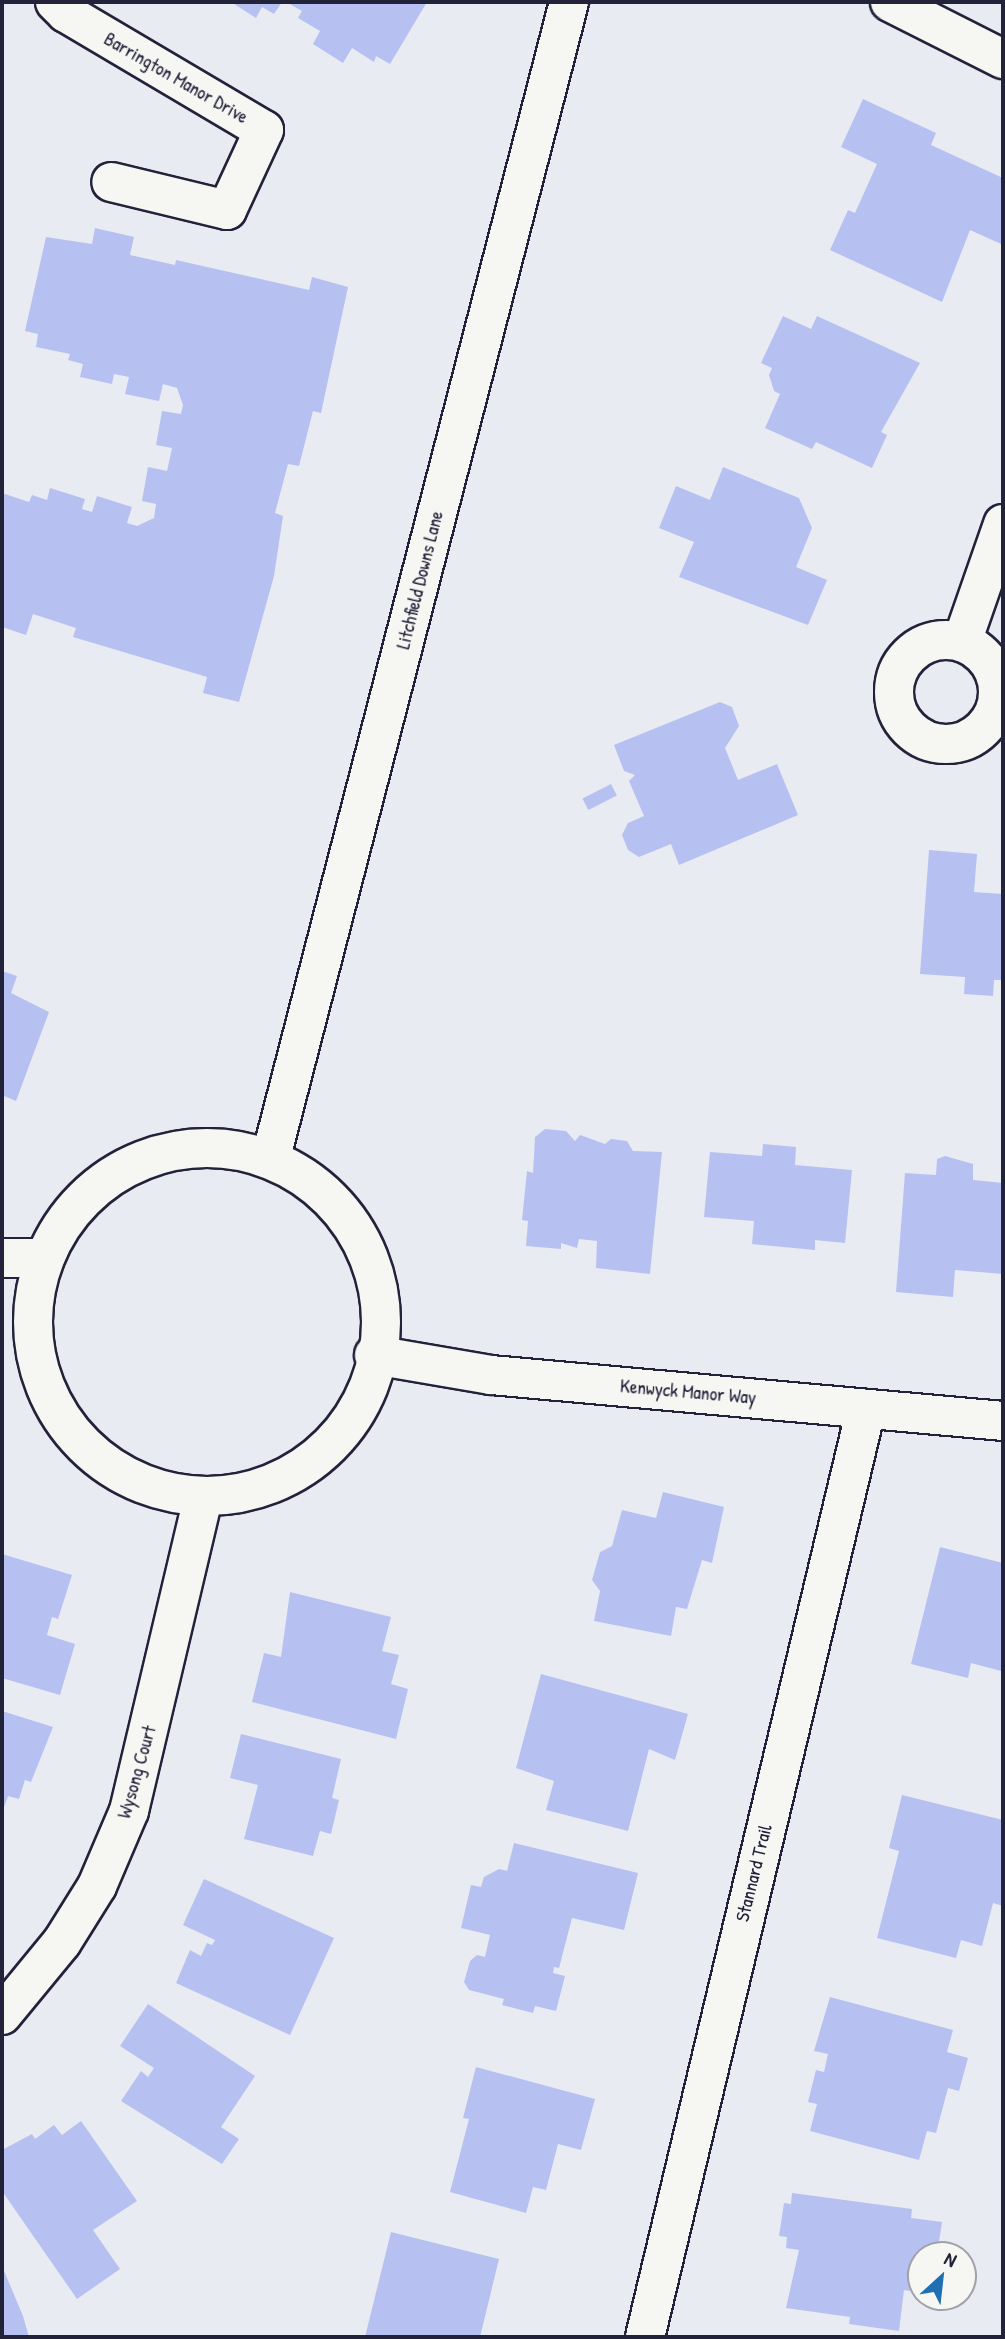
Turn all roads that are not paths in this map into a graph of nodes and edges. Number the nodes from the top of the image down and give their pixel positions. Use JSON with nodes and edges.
{"nodes":[{"id":1,"x":55,"y":2,"type":"edge"},
{"id":2,"x":569,"y":2,"type":"edge"},
{"id":3,"x":890,"y":2,"type":"edge"},
{"id":4,"x":1003,"y":59,"type":"edge"},
{"id":5,"x":111,"y":182,"type":"dead end"},
{"id":6,"x":1003,"y":524,"type":"edge"},
{"id":7,"x":962,"y":642,"type":"dead end"},
{"id":8,"x":271,"y":1157,"type":"junction"},
{"id":9,"x":2,"y":1258,"type":"edge"},
{"id":10,"x":45,"y":1258,"type":"junction"},
{"id":11,"x":16,"y":1351,"type":"edge"},
{"id":12,"x":374,"y":1355,"type":"junction"},
{"id":13,"x":866,"y":1409,"type":"junction"},
{"id":14,"x":1003,"y":1421,"type":"edge"},
{"id":15,"x":203,"y":1497,"type":"junction"},
{"id":16,"x":2,"y":2015,"type":"edge"},
{"id":17,"x":645,"y":2337,"type":"edge"}],
"edges":[{"from":1,"to":5,"type":"street","name":"Barrington Manor Drive"},
{"from":2,"to":8,"type":"street","name":"Litchfield Downs Lane"},
{"from":3,"to":4,"type":"street"},
{"from":6,"to":7,"type":"street"},
{"from":8,"to":10,"type":"street"},
{"from":8,"to":12,"type":"street"},
{"from":9,"to":10,"type":"street"},
{"from":10,"to":11,"type":"street"},
{"from":11,"to":15,"type":"street"},
{"from":12,"to":13,"type":"street","name":"Kenwyck Manor Way"},
{"from":12,"to":15,"type":"street"},
{"from":13,"to":14,"type":"street","name":"Kenwyck Manor Way"},
{"from":13,"to":17,"type":"street","name":"Stannard Trail"},
{"from":15,"to":16,"type":"street","name":"Wysong Court"}]}
